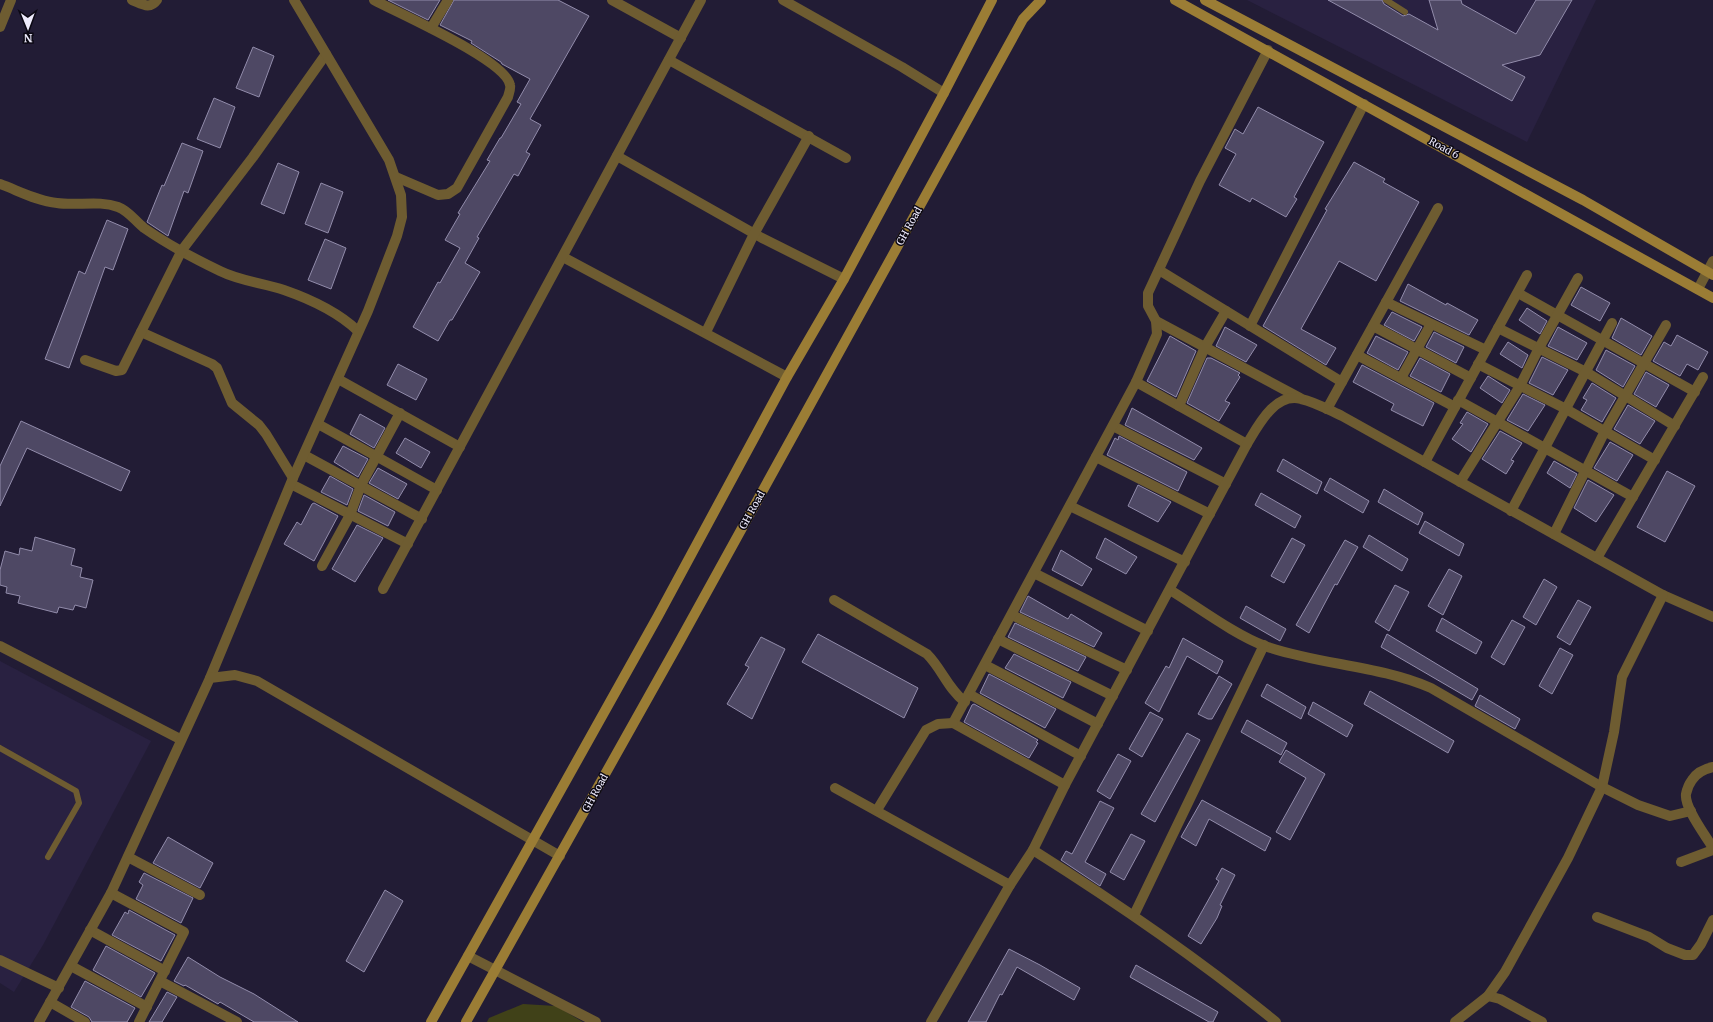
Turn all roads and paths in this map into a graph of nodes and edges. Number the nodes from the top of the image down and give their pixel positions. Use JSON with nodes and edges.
{"nodes":[{"id":1,"x":11,"y":0,"type":"edge"},
{"id":2,"x":132,"y":0,"type":"edge"},
{"id":3,"x":158,"y":0,"type":"edge"},
{"id":4,"x":294,"y":0,"type":"edge"},
{"id":5,"x":374,"y":0,"type":"edge"},
{"id":6,"x":448,"y":0,"type":"edge"},
{"id":7,"x":612,"y":0,"type":"edge"},
{"id":8,"x":701,"y":0,"type":"edge"},
{"id":9,"x":783,"y":0,"type":"edge"},
{"id":10,"x":992,"y":0,"type":"edge"},
{"id":11,"x":1041,"y":0,"type":"edge"},
{"id":12,"x":1175,"y":0,"type":"edge"},
{"id":13,"x":1205,"y":0,"type":"edge"},
{"id":14,"x":1386,"y":0,"type":"edge"},
{"id":15,"x":1405,"y":12,"type":"dead end"},
{"id":16,"x":0,"y":27,"type":"edge"},
{"id":17,"x":431,"y":28,"type":"junction"},
{"id":18,"x":681,"y":38,"type":"junction"},
{"id":19,"x":1268,"y":50,"type":"junction"},
{"id":20,"x":326,"y":54,"type":"junction"},
{"id":21,"x":669,"y":60,"type":"junction"},
{"id":22,"x":944,"y":93,"type":"junction"},
{"id":23,"x":1364,"y":104,"type":"junction"},
{"id":24,"x":809,"y":136,"type":"junction"},
{"id":25,"x":617,"y":156,"type":"junction"},
{"id":26,"x":846,"y":158,"type":"dead end"},
{"id":27,"x":396,"y":177,"type":"junction"},
{"id":28,"x":0,"y":184,"type":"edge"},
{"id":29,"x":1438,"y":208,"type":"dead end"},
{"id":30,"x":754,"y":234,"type":"junction"},
{"id":31,"x":182,"y":250,"type":"junction"},
{"id":32,"x":563,"y":257,"type":"junction"},
{"id":33,"x":1713,"y":261,"type":"edge"},
{"id":34,"x":1159,"y":270,"type":"junction"},
{"id":35,"x":1710,"y":273,"type":"edge"},
{"id":36,"x":1528,"y":275,"type":"dead end"},
{"id":37,"x":1578,"y":278,"type":"dead end"},
{"id":38,"x":844,"y":279,"type":"junction"},
{"id":39,"x":1698,"y":289,"type":"junction"},
{"id":40,"x":1518,"y":293,"type":"junction"},
{"id":41,"x":1713,"y":298,"type":"edge"},
{"id":42,"x":1386,"y":302,"type":"junction"},
{"id":43,"x":1226,"y":311,"type":"junction"},
{"id":44,"x":1558,"y":315,"type":"junction"},
{"id":45,"x":1156,"y":321,"type":"junction"},
{"id":46,"x":1612,"y":323,"type":"dead end"},
{"id":47,"x":1431,"y":324,"type":"junction"},
{"id":48,"x":1666,"y":325,"type":"dead end"},
{"id":49,"x":1250,"y":326,"type":"junction"},
{"id":50,"x":1373,"y":326,"type":"junction"},
{"id":51,"x":1498,"y":328,"type":"junction"},
{"id":52,"x":358,"y":331,"type":"junction"},
{"id":53,"x":140,"y":332,"type":"junction"},
{"id":54,"x":706,"y":332,"type":"junction"},
{"id":55,"x":1603,"y":340,"type":"junction"},
{"id":56,"x":1205,"y":347,"type":"junction"},
{"id":57,"x":1539,"y":348,"type":"junction"},
{"id":58,"x":1417,"y":349,"type":"junction"},
{"id":59,"x":1486,"y":350,"type":"junction"},
{"id":60,"x":1357,"y":355,"type":"junction"},
{"id":61,"x":86,"y":360,"type":"dead end"},
{"id":62,"x":1644,"y":363,"type":"junction"},
{"id":63,"x":1478,"y":364,"type":"junction"},
{"id":64,"x":1586,"y":372,"type":"junction"},
{"id":65,"x":787,"y":377,"type":"junction"},
{"id":66,"x":1704,"y":377,"type":"dead end"},
{"id":67,"x":1401,"y":378,"type":"junction"},
{"id":68,"x":1470,"y":378,"type":"junction"},
{"id":69,"x":338,"y":379,"type":"junction"},
{"id":70,"x":1136,"y":382,"type":"junction"},
{"id":71,"x":1342,"y":382,"type":"junction"},
{"id":72,"x":1520,"y":386,"type":"junction"},
{"id":73,"x":1695,"y":392,"type":"junction"},
{"id":74,"x":1626,"y":396,"type":"junction"},
{"id":75,"x":1300,"y":398,"type":"junction"},
{"id":76,"x":1457,"y":403,"type":"junction"},
{"id":77,"x":1179,"y":406,"type":"junction"},
{"id":78,"x":1566,"y":409,"type":"junction"},
{"id":79,"x":1326,"y":410,"type":"junction"},
{"id":80,"x":400,"y":413,"type":"junction"},
{"id":81,"x":1498,"y":421,"type":"junction"},
{"id":82,"x":318,"y":424,"type":"junction"},
{"id":83,"x":1113,"y":426,"type":"junction"},
{"id":84,"x":1675,"y":426,"type":"junction"},
{"id":85,"x":1605,"y":431,"type":"junction"},
{"id":86,"x":1247,"y":444,"type":"junction"},
{"id":87,"x":460,"y":447,"type":"junction"},
{"id":88,"x":1545,"y":448,"type":"junction"},
{"id":89,"x":304,"y":455,"type":"junction"},
{"id":90,"x":376,"y":456,"type":"junction"},
{"id":91,"x":1096,"y":457,"type":"junction"},
{"id":92,"x":1655,"y":460,"type":"junction"},
{"id":93,"x":1425,"y":462,"type":"junction"},
{"id":94,"x":1585,"y":471,"type":"junction"},
{"id":95,"x":292,"y":481,"type":"junction"},
{"id":96,"x":1460,"y":482,"type":"junction"},
{"id":97,"x":1226,"y":484,"type":"junction"},
{"id":98,"x":361,"y":486,"type":"junction"},
{"id":99,"x":437,"y":490,"type":"junction"},
{"id":100,"x":1633,"y":497,"type":"junction"},
{"id":101,"x":1070,"y":506,"type":"junction"},
{"id":102,"x":1511,"y":510,"type":"junction"},
{"id":103,"x":350,"y":514,"type":"junction"},
{"id":104,"x":1210,"y":514,"type":"junction"},
{"id":105,"x":422,"y":519,"type":"junction"},
{"id":106,"x":1554,"y":534,"type":"junction"},
{"id":107,"x":408,"y":544,"type":"junction"},
{"id":108,"x":1597,"y":558,"type":"junction"},
{"id":109,"x":1185,"y":562,"type":"junction"},
{"id":110,"x":322,"y":566,"type":"dead end"},
{"id":111,"x":1034,"y":573,"type":"junction"},
{"id":112,"x":383,"y":589,"type":"dead end"},
{"id":113,"x":1170,"y":590,"type":"junction"},
{"id":114,"x":1663,"y":595,"type":"junction"},
{"id":115,"x":834,"y":600,"type":"dead end"},
{"id":116,"x":1012,"y":615,"type":"junction"},
{"id":117,"x":1713,"y":617,"type":"edge"},
{"id":118,"x":1148,"y":631,"type":"junction"},
{"id":119,"x":998,"y":639,"type":"junction"},
{"id":120,"x":0,"y":646,"type":"edge"},
{"id":121,"x":1264,"y":646,"type":"junction"},
{"id":122,"x":985,"y":664,"type":"junction"},
{"id":123,"x":1127,"y":670,"type":"junction"},
{"id":124,"x":210,"y":678,"type":"junction"},
{"id":125,"x":1113,"y":696,"type":"junction"},
{"id":126,"x":967,"y":698,"type":"junction"},
{"id":127,"x":953,"y":723,"type":"junction"},
{"id":128,"x":1098,"y":724,"type":"junction"},
{"id":129,"x":180,"y":739,"type":"junction"},
{"id":130,"x":0,"y":748,"type":"edge"},
{"id":131,"x":1081,"y":756,"type":"junction"},
{"id":132,"x":1713,"y":767,"type":"edge"},
{"id":133,"x":1066,"y":785,"type":"junction"},
{"id":134,"x":1602,"y":787,"type":"junction"},
{"id":135,"x":835,"y":788,"type":"dead end"},
{"id":136,"x":877,"y":810,"type":"junction"},
{"id":137,"x":1691,"y":811,"type":"junction"},
{"id":138,"x":532,"y":840,"type":"junction"},
{"id":139,"x":1713,"y":849,"type":"edge"},
{"id":140,"x":1033,"y":850,"type":"junction"},
{"id":141,"x":560,"y":856,"type":"junction"},
{"id":142,"x":48,"y":857,"type":"dead end"},
{"id":143,"x":128,"y":857,"type":"junction"},
{"id":144,"x":1681,"y":862,"type":"dead end"},
{"id":145,"x":1010,"y":885,"type":"junction"},
{"id":146,"x":111,"y":893,"type":"junction"},
{"id":147,"x":200,"y":895,"type":"dead end"},
{"id":148,"x":1134,"y":914,"type":"junction"},
{"id":149,"x":1597,"y":917,"type":"dead end"},
{"id":150,"x":1713,"y":920,"type":"edge"},
{"id":151,"x":90,"y":930,"type":"junction"},
{"id":152,"x":468,"y":956,"type":"junction"},
{"id":153,"x":0,"y":960,"type":"edge"},
{"id":154,"x":71,"y":966,"type":"junction"},
{"id":155,"x":496,"y":969,"type":"junction"},
{"id":156,"x":162,"y":976,"type":"junction"},
{"id":157,"x":59,"y":988,"type":"junction"},
{"id":158,"x":1488,"y":996,"type":"junction"},
{"id":159,"x":50,"y":1002,"type":"junction"},
{"id":160,"x":147,"y":1007,"type":"junction"},
{"id":161,"x":39,"y":1022,"type":"edge"},
{"id":162,"x":85,"y":1022,"type":"edge"},
{"id":163,"x":139,"y":1022,"type":"edge"},
{"id":164,"x":237,"y":1022,"type":"edge"},
{"id":165,"x":431,"y":1022,"type":"edge"},
{"id":166,"x":466,"y":1022,"type":"edge"},
{"id":167,"x":596,"y":1022,"type":"edge"},
{"id":168,"x":931,"y":1022,"type":"edge"},
{"id":169,"x":1276,"y":1022,"type":"edge"},
{"id":170,"x":1455,"y":1022,"type":"edge"},
{"id":171,"x":1542,"y":1022,"type":"edge"}],
"edges":[{"from":1,"to":16,"type":"street"},
{"from":2,"to":3,"type":"street"},
{"from":4,"to":20,"type":"street"},
{"from":5,"to":17,"type":"street"},
{"from":6,"to":17,"type":"street"},
{"from":7,"to":18,"type":"street"},
{"from":8,"to":18,"type":"street"},
{"from":9,"to":22,"type":"street"},
{"from":10,"to":22,"type":"main road"},
{"from":11,"to":141,"type":"main road","name":"GH Road"},
{"from":12,"to":19,"type":"main road","name":"Road 6"},
{"from":13,"to":35,"type":"main road","name":"Road 6"},
{"from":14,"to":15,"type":"lane"},
{"from":17,"to":27,"type":"street"},
{"from":18,"to":21,"type":"street"},
{"from":19,"to":23,"type":"main road","name":"Road 6"},
{"from":19,"to":34,"type":"street"},
{"from":20,"to":27,"type":"street"},
{"from":20,"to":31,"type":"street"},
{"from":21,"to":24,"type":"street"},
{"from":21,"to":25,"type":"street"},
{"from":22,"to":38,"type":"main road"},
{"from":23,"to":39,"type":"main road","name":"Road 6"},
{"from":23,"to":49,"type":"street"},
{"from":24,"to":26,"type":"street"},
{"from":24,"to":30,"type":"street"},
{"from":25,"to":30,"type":"street"},
{"from":25,"to":32,"type":"street"},
{"from":27,"to":52,"type":"street"},
{"from":28,"to":31,"type":"street"},
{"from":29,"to":42,"type":"street"},
{"from":30,"to":38,"type":"street"},
{"from":30,"to":54,"type":"street"},
{"from":31,"to":52,"type":"street"},
{"from":31,"to":53,"type":"street"},
{"from":32,"to":54,"type":"street"},
{"from":32,"to":87,"type":"street"},
{"from":33,"to":35,"type":"street"},
{"from":34,"to":43,"type":"street"},
{"from":34,"to":45,"type":"street"},
{"from":35,"to":39,"type":"street"},
{"from":36,"to":40,"type":"street"},
{"from":37,"to":44,"type":"street"},
{"from":38,"to":65,"type":"main road"},
{"from":39,"to":41,"type":"main road","name":"Road 6"},
{"from":40,"to":44,"type":"street"},
{"from":40,"to":51,"type":"street"},
{"from":42,"to":47,"type":"street"},
{"from":42,"to":50,"type":"street"},
{"from":43,"to":49,"type":"street"},
{"from":43,"to":56,"type":"street"},
{"from":44,"to":55,"type":"street"},
{"from":44,"to":57,"type":"street"},
{"from":45,"to":56,"type":"street"},
{"from":45,"to":70,"type":"street"},
{"from":46,"to":55,"type":"street"},
{"from":47,"to":58,"type":"street"},
{"from":47,"to":59,"type":"street"},
{"from":48,"to":62,"type":"street"},
{"from":49,"to":71,"type":"street"},
{"from":50,"to":58,"type":"street"},
{"from":50,"to":60,"type":"street"},
{"from":51,"to":57,"type":"street"},
{"from":51,"to":59,"type":"street"},
{"from":52,"to":69,"type":"street"},
{"from":53,"to":61,"type":"street"},
{"from":53,"to":95,"type":"street"},
{"from":54,"to":65,"type":"street"},
{"from":55,"to":62,"type":"street"},
{"from":55,"to":64,"type":"street"},
{"from":56,"to":75,"type":"street"},
{"from":56,"to":77,"type":"street"},
{"from":57,"to":64,"type":"street"},
{"from":57,"to":72,"type":"street"},
{"from":58,"to":67,"type":"street"},
{"from":58,"to":68,"type":"street"},
{"from":59,"to":63,"type":"street"},
{"from":60,"to":67,"type":"street"},
{"from":60,"to":71,"type":"street"},
{"from":62,"to":73,"type":"street"},
{"from":62,"to":74,"type":"street"},
{"from":63,"to":68,"type":"street"},
{"from":63,"to":72,"type":"street"},
{"from":64,"to":74,"type":"street"},
{"from":64,"to":78,"type":"street"},
{"from":65,"to":138,"type":"main road"},
{"from":66,"to":73,"type":"street"},
{"from":67,"to":76,"type":"street"},
{"from":68,"to":76,"type":"street"},
{"from":69,"to":80,"type":"street"},
{"from":69,"to":82,"type":"street"},
{"from":70,"to":77,"type":"street"},
{"from":70,"to":83,"type":"street"},
{"from":71,"to":79,"type":"street"},
{"from":72,"to":78,"type":"street"},
{"from":72,"to":81,"type":"street"},
{"from":73,"to":84,"type":"street"},
{"from":74,"to":84,"type":"street"},
{"from":74,"to":85,"type":"street"},
{"from":75,"to":79,"type":"street"},
{"from":75,"to":86,"type":"street"},
{"from":76,"to":81,"type":"street"},
{"from":76,"to":93,"type":"street"},
{"from":77,"to":86,"type":"street"},
{"from":78,"to":85,"type":"street"},
{"from":78,"to":88,"type":"street"},
{"from":79,"to":93,"type":"street"},
{"from":80,"to":87,"type":"street"},
{"from":80,"to":90,"type":"street"},
{"from":81,"to":88,"type":"street"},
{"from":81,"to":96,"type":"street"},
{"from":82,"to":89,"type":"street"},
{"from":82,"to":90,"type":"street"},
{"from":83,"to":91,"type":"street"},
{"from":83,"to":97,"type":"street"},
{"from":84,"to":92,"type":"street"},
{"from":85,"to":92,"type":"street"},
{"from":85,"to":94,"type":"street"},
{"from":86,"to":97,"type":"street"},
{"from":87,"to":99,"type":"street"},
{"from":88,"to":94,"type":"street"},
{"from":88,"to":102,"type":"street"},
{"from":89,"to":95,"type":"street"},
{"from":89,"to":98,"type":"street"},
{"from":90,"to":98,"type":"street"},
{"from":90,"to":99,"type":"street"},
{"from":91,"to":101,"type":"street"},
{"from":91,"to":104,"type":"street"},
{"from":92,"to":100,"type":"street"},
{"from":93,"to":96,"type":"street"},
{"from":94,"to":100,"type":"street"},
{"from":94,"to":106,"type":"street"},
{"from":95,"to":103,"type":"street"},
{"from":95,"to":124,"type":"street"},
{"from":96,"to":102,"type":"street"},
{"from":97,"to":104,"type":"street"},
{"from":98,"to":103,"type":"street"},
{"from":98,"to":105,"type":"street"},
{"from":99,"to":105,"type":"street"},
{"from":100,"to":108,"type":"street"},
{"from":101,"to":109,"type":"street"},
{"from":101,"to":111,"type":"street"},
{"from":102,"to":106,"type":"street"},
{"from":103,"to":107,"type":"street"},
{"from":103,"to":110,"type":"street"},
{"from":104,"to":109,"type":"street"},
{"from":105,"to":107,"type":"street"},
{"from":106,"to":108,"type":"street"},
{"from":107,"to":112,"type":"street"},
{"from":108,"to":114,"type":"street"},
{"from":109,"to":113,"type":"street"},
{"from":111,"to":116,"type":"street"},
{"from":111,"to":118,"type":"street"},
{"from":113,"to":118,"type":"street"},
{"from":113,"to":121,"type":"street"},
{"from":114,"to":117,"type":"street"},
{"from":114,"to":134,"type":"street"},
{"from":115,"to":126,"type":"street"},
{"from":116,"to":119,"type":"street"},
{"from":116,"to":123,"type":"street"},
{"from":118,"to":123,"type":"street"},
{"from":119,"to":122,"type":"street"},
{"from":119,"to":125,"type":"street"},
{"from":120,"to":129,"type":"street"},
{"from":121,"to":134,"type":"street"},
{"from":121,"to":148,"type":"street"},
{"from":122,"to":126,"type":"street"},
{"from":122,"to":128,"type":"street"},
{"from":123,"to":125,"type":"street"},
{"from":124,"to":129,"type":"street"},
{"from":124,"to":138,"type":"street"},
{"from":125,"to":128,"type":"street"},
{"from":126,"to":127,"type":"street"},
{"from":126,"to":131,"type":"street"},
{"from":127,"to":133,"type":"street"},
{"from":127,"to":136,"type":"street"},
{"from":128,"to":131,"type":"street"},
{"from":129,"to":143,"type":"street"},
{"from":130,"to":142,"type":"lane"},
{"from":131,"to":133,"type":"street"},
{"from":132,"to":137,"type":"street"},
{"from":133,"to":140,"type":"street"},
{"from":134,"to":137,"type":"street"},
{"from":134,"to":158,"type":"street"},
{"from":135,"to":136,"type":"street"},
{"from":136,"to":145,"type":"street"},
{"from":137,"to":139,"type":"street"},
{"from":138,"to":141,"type":"street"},
{"from":138,"to":152,"type":"main road"},
{"from":139,"to":144,"type":"street"},
{"from":140,"to":145,"type":"street"},
{"from":140,"to":148,"type":"street"},
{"from":141,"to":155,"type":"main road","name":"GH Road"},
{"from":143,"to":146,"type":"street"},
{"from":143,"to":147,"type":"street"},
{"from":145,"to":168,"type":"street"},
{"from":146,"to":151,"type":"street"},
{"from":146,"to":156,"type":"street"},
{"from":148,"to":169,"type":"street"},
{"from":149,"to":150,"type":"street"},
{"from":151,"to":154,"type":"street"},
{"from":151,"to":156,"type":"street"},
{"from":152,"to":155,"type":"street"},
{"from":152,"to":165,"type":"main road"},
{"from":153,"to":157,"type":"street"},
{"from":154,"to":157,"type":"street"},
{"from":154,"to":160,"type":"street"},
{"from":155,"to":166,"type":"main road","name":"GH Road"},
{"from":155,"to":167,"type":"street"},
{"from":156,"to":160,"type":"street"},
{"from":156,"to":164,"type":"street"},
{"from":157,"to":159,"type":"street"},
{"from":158,"to":170,"type":"street"},
{"from":158,"to":171,"type":"street"},
{"from":159,"to":161,"type":"street"},
{"from":159,"to":162,"type":"street"},
{"from":160,"to":163,"type":"street"}]}
